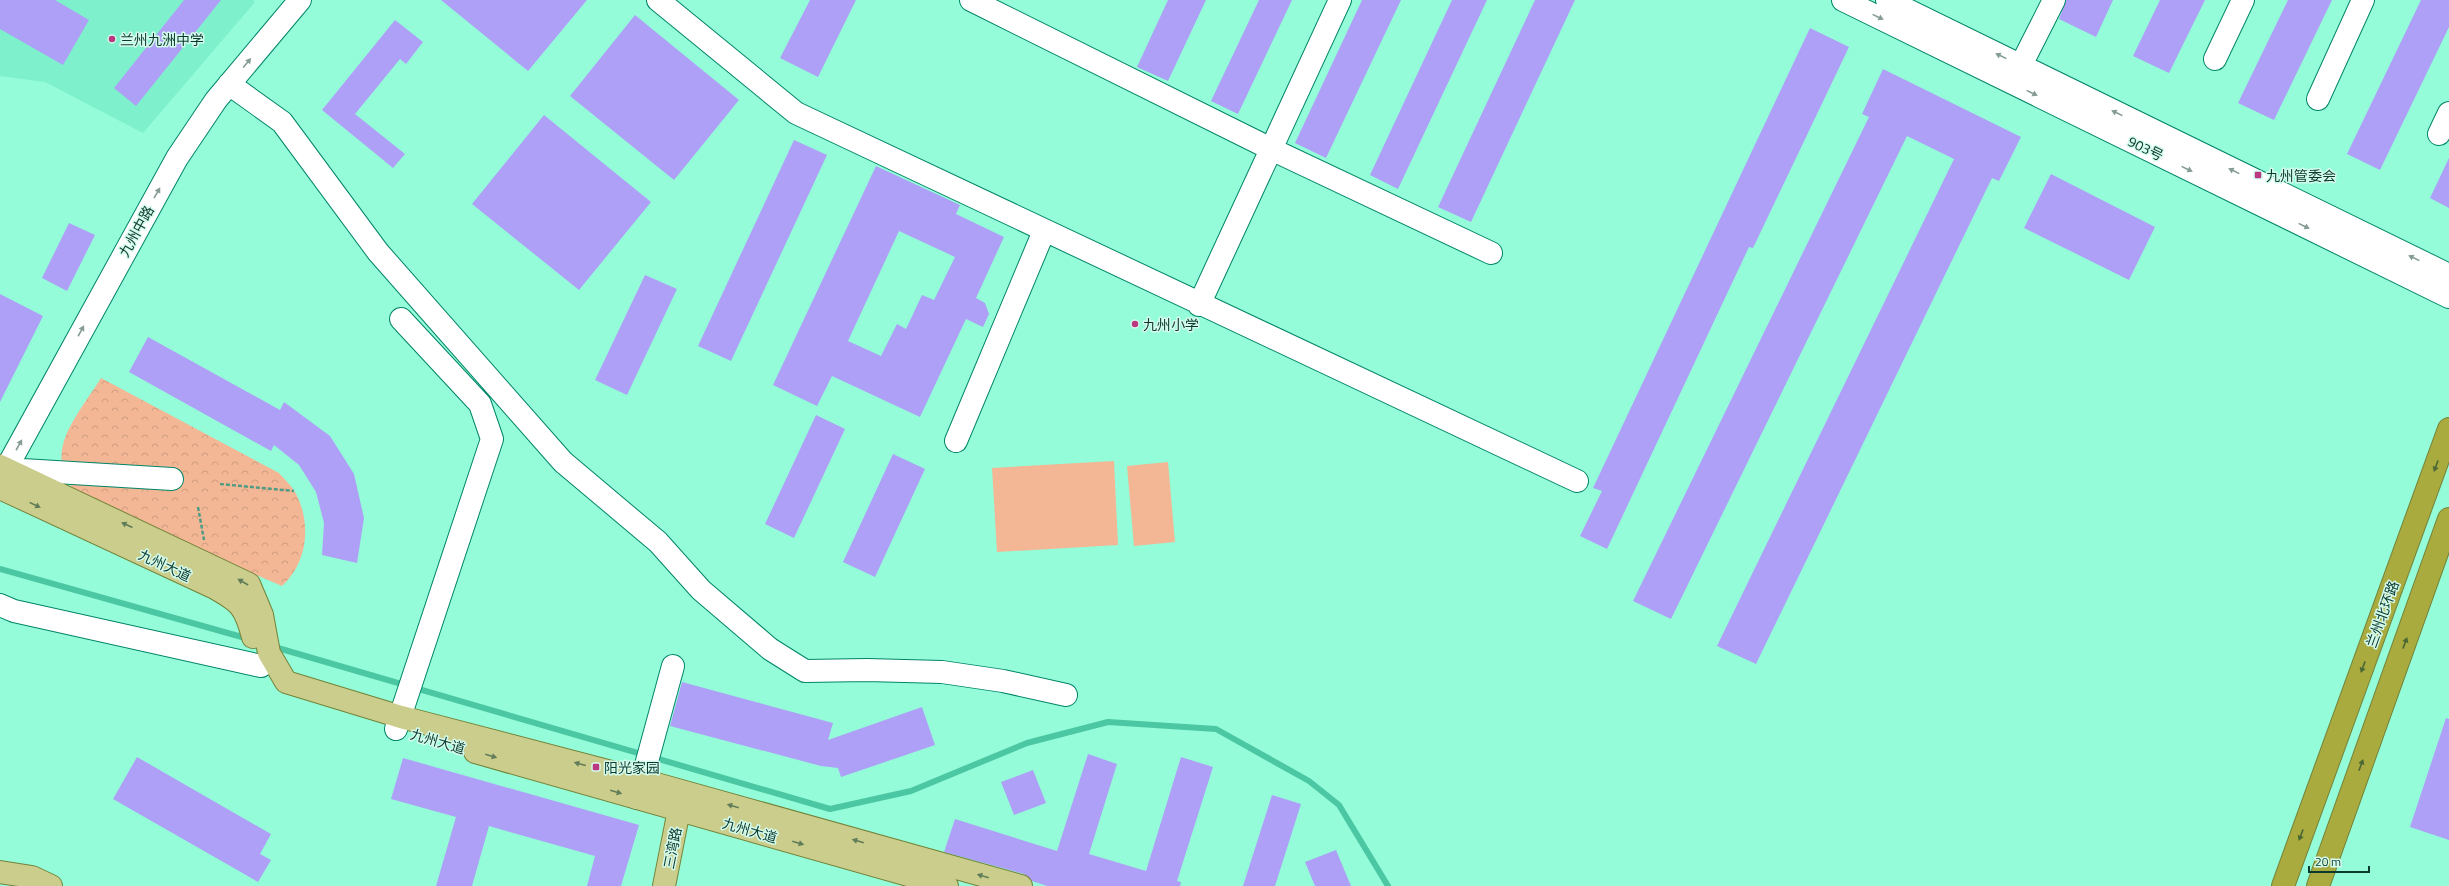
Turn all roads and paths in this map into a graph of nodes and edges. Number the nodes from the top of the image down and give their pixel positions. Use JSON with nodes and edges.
{"nodes":[{"id":1,"x":300,"y":0,"type":"edge"},
{"id":2,"x":658,"y":0,"type":"edge"},
{"id":3,"x":971,"y":0,"type":"edge"},
{"id":4,"x":1340,"y":0,"type":"edge"},
{"id":5,"x":1843,"y":0,"type":"edge"},
{"id":6,"x":1887,"y":0,"type":"edge"},
{"id":7,"x":2054,"y":0,"type":"edge"},
{"id":8,"x":2244,"y":0,"type":"edge"},
{"id":9,"x":2363,"y":0,"type":"edge"},
{"id":10,"x":2215,"y":59,"type":"dead end"},
{"id":11,"x":2016,"y":74,"type":"junction"},
{"id":12,"x":230,"y":84,"type":"junction"},
{"id":13,"x":2318,"y":99,"type":"dead end"},
{"id":14,"x":2449,"y":113,"type":"edge"},
{"id":15,"x":2439,"y":134,"type":"dead end"},
{"id":16,"x":1271,"y":149,"type":"junction"},
{"id":17,"x":1044,"y":231,"type":"junction"},
{"id":18,"x":1491,"y":253,"type":"dead end"},
{"id":19,"x":2449,"y":275,"type":"edge"},
{"id":20,"x":2449,"y":297,"type":"edge"},
{"id":21,"x":1199,"y":305,"type":"junction"},
{"id":22,"x":400,"y":319,"type":"dead end"},
{"id":23,"x":2449,"y":429,"type":"edge"},
{"id":24,"x":956,"y":441,"type":"dead end"},
{"id":25,"x":2,"y":476,"type":"edge"},
{"id":26,"x":172,"y":479,"type":"dead end"},
{"id":27,"x":1577,"y":481,"type":"dead end"},
{"id":28,"x":220,"y":484,"type":"dead end"},
{"id":29,"x":294,"y":491,"type":"dead end"},
{"id":30,"x":2449,"y":519,"type":"edge"},
{"id":31,"x":0,"y":605,"type":"edge"},
{"id":32,"x":262,"y":658,"type":"junction"},
{"id":33,"x":674,"y":666,"type":"dead end"},
{"id":34,"x":1066,"y":695,"type":"dead end"},
{"id":35,"x":401,"y":716,"type":"junction"},
{"id":36,"x":641,"y":783,"type":"junction"},
{"id":37,"x":679,"y":810,"type":"junction"},
{"id":38,"x":0,"y":872,"type":"edge"},
{"id":39,"x":51,"y":886,"type":"edge"},
{"id":40,"x":664,"y":886,"type":"edge"},
{"id":41,"x":947,"y":886,"type":"edge"},
{"id":42,"x":1021,"y":886,"type":"edge"},
{"id":43,"x":2283,"y":886,"type":"edge"},
{"id":44,"x":2318,"y":886,"type":"edge"}],
"edges":[{"from":12,"to":1,"type":"street","name":"九州中路","one_way":true},
{"from":2,"to":17,"type":"street"},
{"from":3,"to":16,"type":"street"},
{"from":4,"to":16,"type":"street"},
{"from":5,"to":11,"type":"street","name":"903号","one_way":true},
{"from":11,"to":6,"type":"street","one_way":true},
{"from":7,"to":11,"type":"street"},
{"from":8,"to":10,"type":"street"},
{"from":9,"to":13,"type":"street"},
{"from":19,"to":11,"type":"street","one_way":true},
{"from":11,"to":20,"type":"street","name":"903号","one_way":true},
{"from":25,"to":12,"type":"street","name":"九州中路","one_way":true},
{"from":12,"to":34,"type":"street"},
{"from":14,"to":15,"type":"street"},
{"from":16,"to":18,"type":"street"},
{"from":16,"to":21,"type":"street"},
{"from":17,"to":21,"type":"street"},
{"from":17,"to":24,"type":"street"},
{"from":21,"to":27,"type":"street"},
{"from":22,"to":35,"type":"street"},
{"from":23,"to":43,"type":"highway","name":"兰州北环路","one_way":true},
{"from":25,"to":26,"type":"street"},
{"from":25,"to":32,"type":"main road","name":"九州大道"},
{"from":28,"to":29,"type":"path"},
{"from":44,"to":30,"type":"highway","one_way":true},
{"from":31,"to":32,"type":"street"},
{"from":32,"to":35,"type":"main road","name":"九州大道"},
{"from":33,"to":36,"type":"street"},
{"from":35,"to":36,"type":"main road","name":"九州大道"},
{"from":36,"to":37,"type":"main road","name":"九州大道"},
{"from":42,"to":36,"type":"main road","one_way":true},
{"from":37,"to":40,"type":"main road","name":"三湾路"},
{"from":37,"to":41,"type":"main road","name":"九州大道","one_way":true},
{"from":38,"to":39,"type":"main road"}]}
